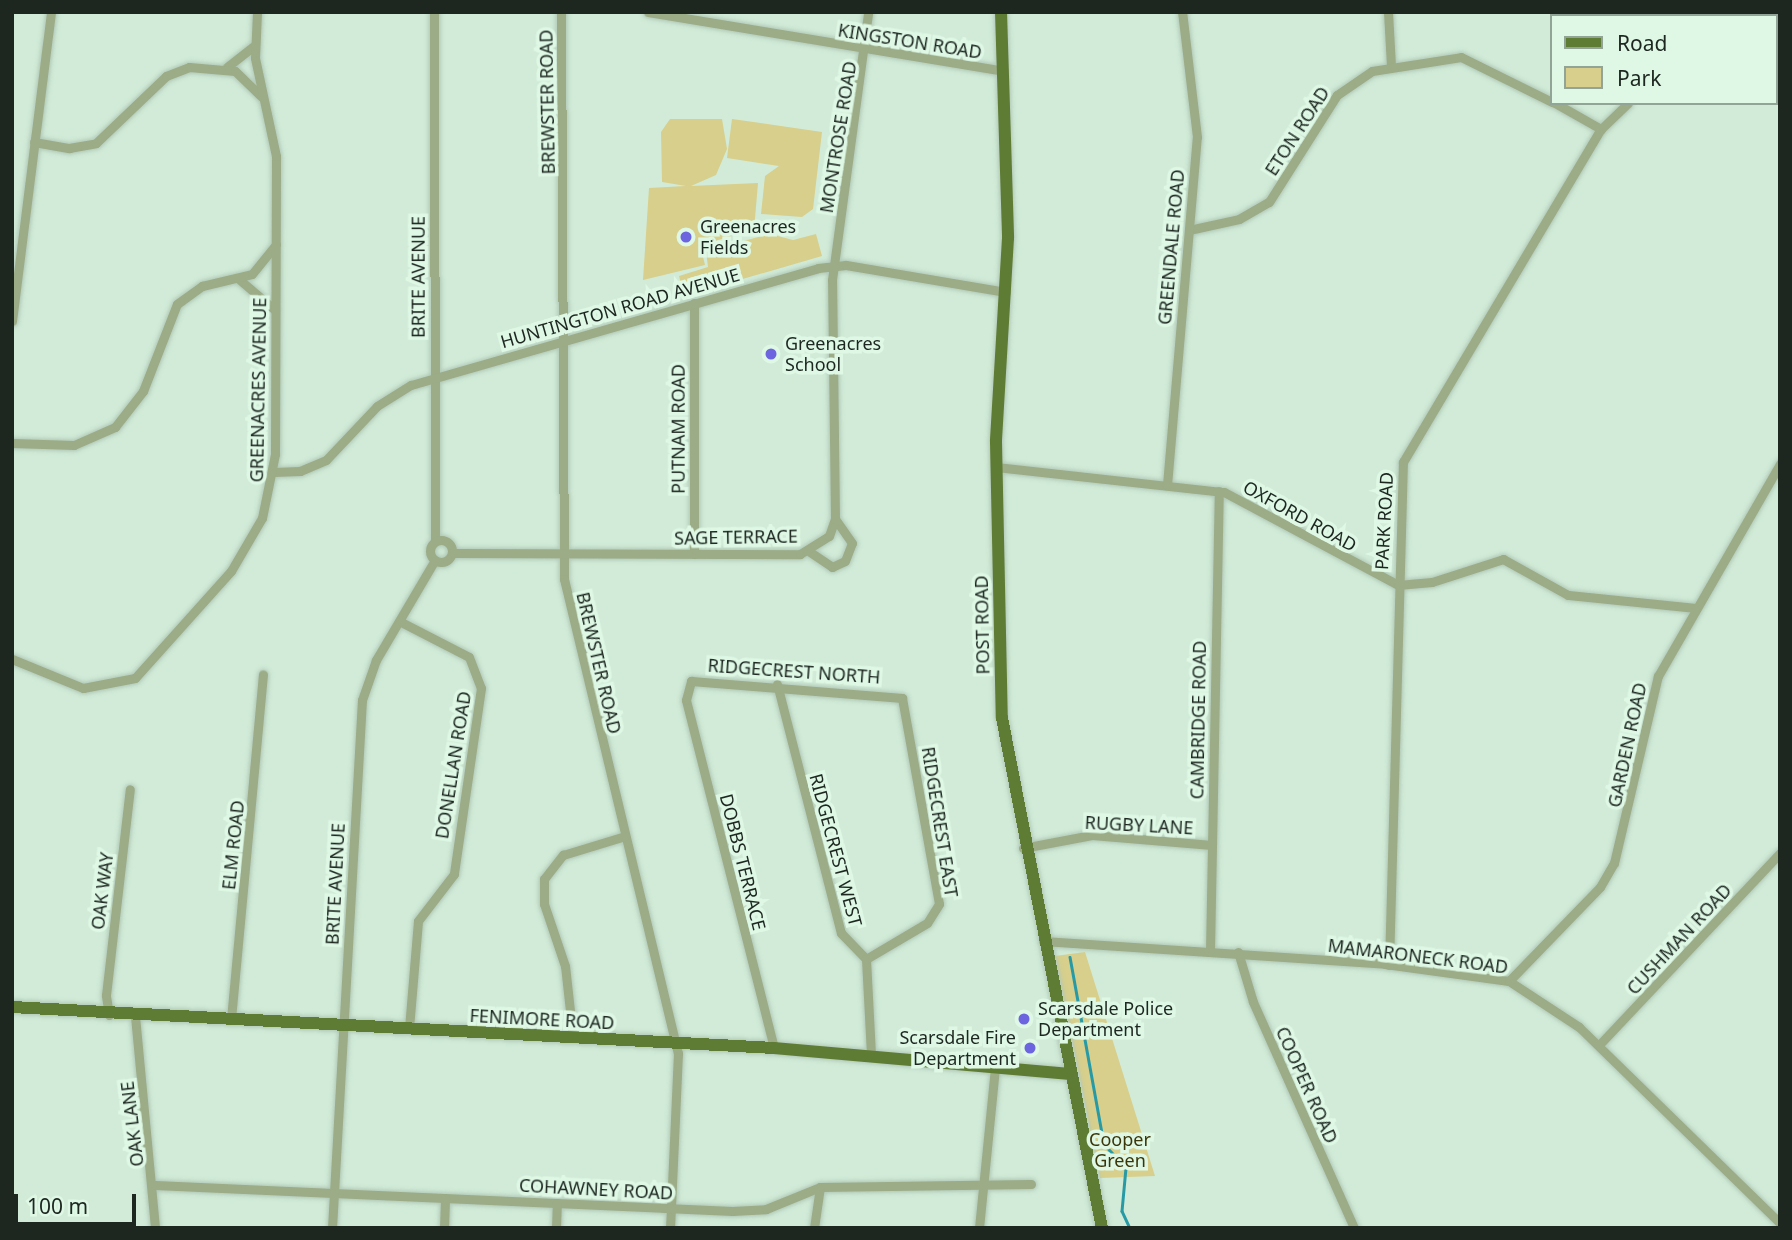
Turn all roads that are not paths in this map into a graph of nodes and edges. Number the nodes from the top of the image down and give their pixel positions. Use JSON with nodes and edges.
{"nodes":[{"id":1,"x":51,"y":12,"type":"edge"},
{"id":2,"x":257,"y":12,"type":"edge"},
{"id":3,"x":434,"y":12,"type":"edge"},
{"id":4,"x":561,"y":12,"type":"edge"},
{"id":5,"x":648,"y":12,"type":"edge"},
{"id":6,"x":868,"y":12,"type":"edge"},
{"id":7,"x":1002,"y":12,"type":"edge"},
{"id":8,"x":1181,"y":12,"type":"edge"},
{"id":9,"x":1388,"y":12,"type":"edge"},
{"id":10,"x":701,"y":17,"type":"edge"},
{"id":11,"x":255,"y":42,"type":"junction"},
{"id":12,"x":867,"y":51,"type":"junction"},
{"id":13,"x":1391,"y":66,"type":"junction"},
{"id":14,"x":225,"y":67,"type":"junction"},
{"id":15,"x":1003,"y":71,"type":"junction"},
{"id":16,"x":1550,"y":102,"type":"edge"},
{"id":17,"x":268,"y":105,"type":"junction"},
{"id":18,"x":1557,"y":105,"type":"edge"},
{"id":19,"x":1626,"y":105,"type":"edge"},
{"id":20,"x":1601,"y":128,"type":"junction"},
{"id":21,"x":34,"y":142,"type":"junction"},
{"id":22,"x":1189,"y":230,"type":"junction"},
{"id":23,"x":276,"y":244,"type":"junction"},
{"id":24,"x":16,"y":247,"type":"edge"},
{"id":25,"x":834,"y":267,"type":"junction"},
{"id":26,"x":240,"y":280,"type":"junction"},
{"id":27,"x":1006,"y":292,"type":"junction"},
{"id":28,"x":694,"y":303,"type":"junction"},
{"id":29,"x":276,"y":312,"type":"junction"},
{"id":30,"x":12,"y":321,"type":"edge"},
{"id":31,"x":564,"y":340,"type":"junction"},
{"id":32,"x":434,"y":378,"type":"junction"},
{"id":33,"x":12,"y":443,"type":"edge"},
{"id":34,"x":1780,"y":464,"type":"edge"},
{"id":35,"x":996,"y":467,"type":"junction"},
{"id":36,"x":274,"y":472,"type":"junction"},
{"id":37,"x":1167,"y":485,"type":"junction"},
{"id":38,"x":1219,"y":491,"type":"junction"},
{"id":39,"x":835,"y":519,"type":"junction"},
{"id":40,"x":435,"y":541,"type":"junction"},
{"id":41,"x":810,"y":552,"type":"junction"},
{"id":42,"x":452,"y":553,"type":"junction"},
{"id":43,"x":564,"y":554,"type":"junction"},
{"id":44,"x":694,"y":554,"type":"junction"},
{"id":45,"x":435,"y":560,"type":"junction"},
{"id":46,"x":1398,"y":585,"type":"junction"},
{"id":47,"x":1696,"y":608,"type":"junction"},
{"id":48,"x":401,"y":622,"type":"junction"},
{"id":49,"x":12,"y":659,"type":"edge"},
{"id":50,"x":263,"y":674,"type":"dead end"},
{"id":51,"x":687,"y":684,"type":"joint"},
{"id":52,"x":777,"y":684,"type":"junction"},
{"id":53,"x":900,"y":695,"type":"joint"},
{"id":54,"x":130,"y":789,"type":"dead end"},
{"id":55,"x":625,"y":836,"type":"junction"},
{"id":56,"x":1212,"y":845,"type":"junction"},
{"id":57,"x":1023,"y":848,"type":"junction"},
{"id":58,"x":1780,"y":853,"type":"edge"},
{"id":59,"x":1043,"y":941,"type":"junction"},
{"id":60,"x":1210,"y":951,"type":"junction"},
{"id":61,"x":1238,"y":952,"type":"junction"},
{"id":62,"x":866,"y":959,"type":"junction"},
{"id":63,"x":1389,"y":965,"type":"junction"},
{"id":64,"x":1509,"y":981,"type":"junction"},
{"id":65,"x":106,"y":996,"type":"junction"},
{"id":66,"x":12,"y":1007,"type":"edge"},
{"id":67,"x":94,"y":1015,"type":"junction"},
{"id":68,"x":109,"y":1015,"type":"junction"},
{"id":69,"x":135,"y":1016,"type":"junction"},
{"id":70,"x":231,"y":1019,"type":"junction"},
{"id":71,"x":342,"y":1024,"type":"junction"},
{"id":72,"x":409,"y":1029,"type":"junction"},
{"id":73,"x":573,"y":1038,"type":"junction"},
{"id":74,"x":676,"y":1043,"type":"junction"},
{"id":75,"x":1598,"y":1045,"type":"junction"},
{"id":76,"x":774,"y":1048,"type":"junction"},
{"id":77,"x":871,"y":1056,"type":"junction"},
{"id":78,"x":995,"y":1068,"type":"junction"},
{"id":79,"x":1070,"y":1074,"type":"junction"},
{"id":80,"x":1031,"y":1184,"type":"dead end"},
{"id":81,"x":155,"y":1185,"type":"junction"},
{"id":82,"x":983,"y":1185,"type":"junction"},
{"id":83,"x":820,"y":1187,"type":"junction"},
{"id":84,"x":333,"y":1193,"type":"junction"},
{"id":85,"x":445,"y":1198,"type":"junction"},
{"id":86,"x":557,"y":1203,"type":"junction"},
{"id":87,"x":671,"y":1209,"type":"junction"},
{"id":88,"x":1780,"y":1223,"type":"edge"},
{"id":89,"x":155,"y":1228,"type":"edge"},
{"id":90,"x":332,"y":1228,"type":"edge"},
{"id":91,"x":444,"y":1228,"type":"edge"},
{"id":92,"x":556,"y":1228,"type":"edge"},
{"id":93,"x":670,"y":1228,"type":"edge"},
{"id":94,"x":814,"y":1228,"type":"edge"},
{"id":95,"x":979,"y":1228,"type":"edge"},
{"id":96,"x":1102,"y":1228,"type":"edge"},
{"id":97,"x":1354,"y":1228,"type":"edge"}],
"edges":[{"from":1,"to":21,"type":"street"},
{"from":2,"to":11,"type":"street","name":"GREENACRES AVENUE"},
{"from":3,"to":32,"type":"street","name":"BRITE AVENUE"},
{"from":4,"to":31,"type":"street","name":"BREWSTER ROAD"},
{"from":5,"to":10,"type":"street","name":"KINGSTON ROAD"},
{"from":6,"to":12,"type":"street","name":"MONTROSE ROAD"},
{"from":7,"to":15,"type":"main road","name":"POST ROAD"},
{"from":8,"to":22,"type":"street","name":"GREENDALE ROAD"},
{"from":9,"to":13,"type":"street"},
{"from":10,"to":12,"type":"street","name":"KINGSTON ROAD"},
{"from":11,"to":14,"type":"street"},
{"from":11,"to":17,"type":"street","name":"GREENACRES AVENUE"},
{"from":12,"to":15,"type":"street","name":"KINGSTON ROAD"},
{"from":12,"to":25,"type":"street","name":"MONTROSE ROAD"},
{"from":13,"to":16,"type":"street","name":"ETON ROAD"},
{"from":13,"to":22,"type":"street","name":"ETON ROAD"},
{"from":14,"to":17,"type":"street"},
{"from":14,"to":21,"type":"street"},
{"from":15,"to":27,"type":"main road","name":"POST ROAD"},
{"from":17,"to":23,"type":"street","name":"GREENACRES AVENUE"},
{"from":18,"to":20,"type":"street","name":"ETON ROAD"},
{"from":19,"to":20,"type":"street","name":"PARK ROAD"},
{"from":20,"to":46,"type":"street","name":"PARK ROAD"},
{"from":21,"to":24,"type":"street"},
{"from":22,"to":37,"type":"street","name":"GREENDALE ROAD"},
{"from":23,"to":26,"type":"street"},
{"from":23,"to":29,"type":"street","name":"GREENACRES AVENUE"},
{"from":24,"to":30,"type":"street"},
{"from":25,"to":27,"type":"street","name":"HUNTINGTON ROAD AVENUE"},
{"from":25,"to":28,"type":"street","name":"HUNTINGTON ROAD AVENUE"},
{"from":25,"to":39,"type":"street"},
{"from":26,"to":29,"type":"street"},
{"from":26,"to":33,"type":"street"},
{"from":27,"to":35,"type":"main road","name":"POST ROAD"},
{"from":28,"to":31,"type":"street","name":"HUNTINGTON ROAD AVENUE"},
{"from":28,"to":44,"type":"street","name":"PUTNAM ROAD"},
{"from":29,"to":36,"type":"street","name":"GREENACRES AVENUE"},
{"from":31,"to":32,"type":"street","name":"HUNTINGTON ROAD AVENUE"},
{"from":31,"to":43,"type":"street","name":"BREWSTER ROAD"},
{"from":32,"to":36,"type":"street","name":"HUNTINGTON ROAD AVENUE"},
{"from":32,"to":40,"type":"street","name":"BRITE AVENUE"},
{"from":34,"to":47,"type":"street","name":"GARDEN ROAD"},
{"from":35,"to":37,"type":"street","name":"OXFORD ROAD"},
{"from":35,"to":57,"type":"main road","name":"POST ROAD"},
{"from":36,"to":49,"type":"street","name":"GREENACRES AVENUE"},
{"from":37,"to":38,"type":"street","name":"OXFORD ROAD"},
{"from":38,"to":46,"type":"street","name":"OXFORD ROAD"},
{"from":38,"to":56,"type":"street","name":"CAMBRIDGE ROAD"},
{"from":39,"to":41,"type":"street","name":"SAGE TERRACE"},
{"from":39,"to":41,"type":"street"},
{"from":40,"to":42,"type":"street"},
{"from":40,"to":45,"type":"street","name":"BRITE AVENUE"},
{"from":41,"to":44,"type":"street","name":"SAGE TERRACE"},
{"from":42,"to":43,"type":"street","name":"SAGE TERRACE"},
{"from":42,"to":45,"type":"street"},
{"from":43,"to":44,"type":"street","name":"SAGE TERRACE"},
{"from":43,"to":55,"type":"street","name":"BREWSTER ROAD"},
{"from":45,"to":48,"type":"street","name":"BRITE AVENUE"},
{"from":46,"to":47,"type":"street"},
{"from":46,"to":63,"type":"street","name":"PARK ROAD"},
{"from":47,"to":64,"type":"street","name":"GARDEN ROAD"},
{"from":48,"to":71,"type":"street","name":"BRITE AVENUE"},
{"from":48,"to":72,"type":"street","name":"DONELLAN ROAD"},
{"from":50,"to":70,"type":"street","name":"ELM ROAD"},
{"from":51,"to":52,"type":"street","name":"RIDGECREST NORTH"},
{"from":51,"to":76,"type":"street","name":"DOBBS TERRACE"},
{"from":52,"to":53,"type":"street","name":"RIDGECREST NORTH"},
{"from":52,"to":62,"type":"street","name":"RIDGECREST WEST"},
{"from":53,"to":62,"type":"street","name":"RIDGECREST EAST"},
{"from":54,"to":65,"type":"street","name":"OAK WAY"},
{"from":55,"to":73,"type":"street"},
{"from":55,"to":74,"type":"street","name":"BREWSTER ROAD"},
{"from":56,"to":57,"type":"street","name":"RUGBY LANE"},
{"from":56,"to":60,"type":"street","name":"CAMBRIDGE ROAD"},
{"from":57,"to":59,"type":"main road","name":"POST ROAD"},
{"from":58,"to":75,"type":"street","name":"CUSHMAN ROAD"},
{"from":59,"to":60,"type":"street","name":"MAMARONECK ROAD"},
{"from":59,"to":79,"type":"main road","name":"POST ROAD"},
{"from":60,"to":61,"type":"street","name":"MAMARONECK ROAD"},
{"from":61,"to":63,"type":"street","name":"MAMARONECK ROAD"},
{"from":61,"to":97,"type":"street","name":"COOPER ROAD"},
{"from":62,"to":77,"type":"street"},
{"from":63,"to":64,"type":"street","name":"MAMARONECK ROAD"},
{"from":64,"to":75,"type":"street","name":"MAMARONECK ROAD"},
{"from":65,"to":67,"type":"street","name":"OAK WAY"},
{"from":65,"to":68,"type":"street","name":"OAK WAY"},
{"from":66,"to":67,"type":"main road","name":"FENIMORE ROAD"},
{"from":67,"to":68,"type":"main road","name":"FENIMORE ROAD"},
{"from":68,"to":69,"type":"main road","name":"FENIMORE ROAD"},
{"from":69,"to":70,"type":"main road","name":"FENIMORE ROAD"},
{"from":69,"to":81,"type":"street","name":"OAK LANE"},
{"from":70,"to":71,"type":"main road","name":"FENIMORE ROAD"},
{"from":71,"to":72,"type":"main road","name":"FENIMORE ROAD"},
{"from":71,"to":84,"type":"street","name":"BRITE AVENUE"},
{"from":72,"to":73,"type":"main road","name":"FENIMORE ROAD"},
{"from":73,"to":74,"type":"main road","name":"FENIMORE ROAD"},
{"from":74,"to":76,"type":"main road","name":"FENIMORE ROAD"},
{"from":74,"to":87,"type":"street","name":"BREWSTER ROAD"},
{"from":75,"to":88,"type":"street","name":"MAMARONECK ROAD"},
{"from":76,"to":77,"type":"main road","name":"FENIMORE ROAD"},
{"from":77,"to":78,"type":"main road","name":"FENIMORE ROAD"},
{"from":78,"to":79,"type":"main road","name":"FENIMORE ROAD"},
{"from":78,"to":82,"type":"street"},
{"from":79,"to":96,"type":"main road","name":"POST ROAD"},
{"from":80,"to":82,"type":"street","name":"COHAWNEY ROAD"},
{"from":81,"to":84,"type":"street","name":"COHAWNEY ROAD"},
{"from":81,"to":89,"type":"street","name":"OAK LANE"},
{"from":82,"to":83,"type":"street","name":"COHAWNEY ROAD"},
{"from":82,"to":95,"type":"street"},
{"from":83,"to":87,"type":"street","name":"COHAWNEY ROAD"},
{"from":83,"to":94,"type":"street"},
{"from":84,"to":85,"type":"street","name":"COHAWNEY ROAD"},
{"from":84,"to":90,"type":"street","name":"BRITE AVENUE"},
{"from":85,"to":86,"type":"street","name":"COHAWNEY ROAD"},
{"from":85,"to":91,"type":"street"},
{"from":86,"to":87,"type":"street","name":"COHAWNEY ROAD"},
{"from":86,"to":92,"type":"street"},
{"from":87,"to":93,"type":"street","name":"BREWSTER ROAD"}]}
